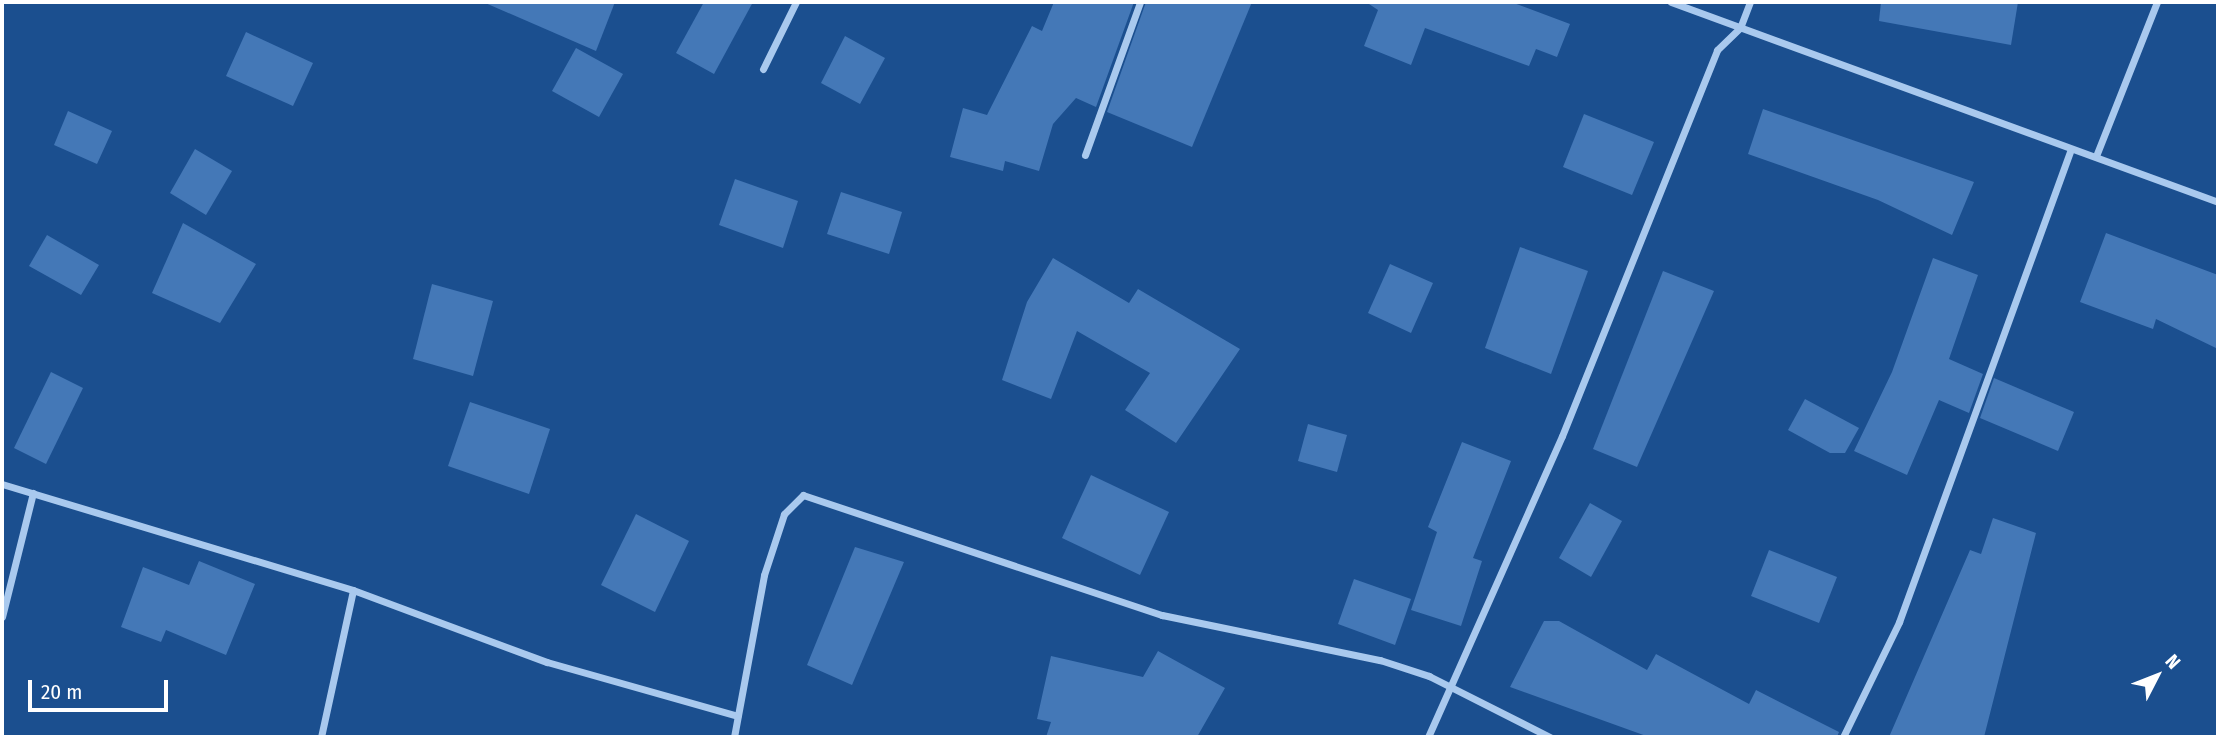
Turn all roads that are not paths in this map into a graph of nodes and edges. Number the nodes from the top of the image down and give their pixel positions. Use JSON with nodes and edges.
{"nodes":[{"id":1,"x":796,"y":2,"type":"edge"},
{"id":2,"x":1140,"y":2,"type":"edge"},
{"id":3,"x":1671,"y":2,"type":"edge"},
{"id":4,"x":1750,"y":2,"type":"edge"},
{"id":5,"x":2157,"y":2,"type":"edge"},
{"id":6,"x":1740,"y":28,"type":"junction"},
{"id":7,"x":763,"y":69,"type":"dead end"},
{"id":8,"x":2071,"y":149,"type":"junction"},
{"id":9,"x":1085,"y":155,"type":"dead end"},
{"id":10,"x":2096,"y":156,"type":"junction"},
{"id":11,"x":2218,"y":202,"type":"edge"},
{"id":12,"x":2,"y":484,"type":"edge"},
{"id":13,"x":33,"y":493,"type":"junction"},
{"id":14,"x":353,"y":590,"type":"junction"},
{"id":15,"x":2,"y":617,"type":"edge"},
{"id":16,"x":1451,"y":691,"type":"junction"},
{"id":17,"x":738,"y":716,"type":"junction"},
{"id":18,"x":321,"y":737,"type":"edge"},
{"id":19,"x":734,"y":737,"type":"edge"},
{"id":20,"x":1428,"y":737,"type":"edge"},
{"id":21,"x":1550,"y":737,"type":"edge"},
{"id":22,"x":1843,"y":737,"type":"edge"}],
"edges":[{"from":1,"to":7,"type":"street"},
{"from":2,"to":9,"type":"street"},
{"from":3,"to":6,"type":"street"},
{"from":4,"to":6,"type":"street"},
{"from":5,"to":10,"type":"street"},
{"from":6,"to":8,"type":"street"},
{"from":6,"to":16,"type":"street"},
{"from":8,"to":10,"type":"street"},
{"from":8,"to":22,"type":"street"},
{"from":10,"to":11,"type":"street"},
{"from":12,"to":13,"type":"street"},
{"from":13,"to":14,"type":"street"},
{"from":13,"to":15,"type":"street"},
{"from":14,"to":17,"type":"street"},
{"from":14,"to":18,"type":"street"},
{"from":16,"to":17,"type":"street"},
{"from":16,"to":20,"type":"street"},
{"from":16,"to":21,"type":"street"},
{"from":17,"to":19,"type":"street"}]}
